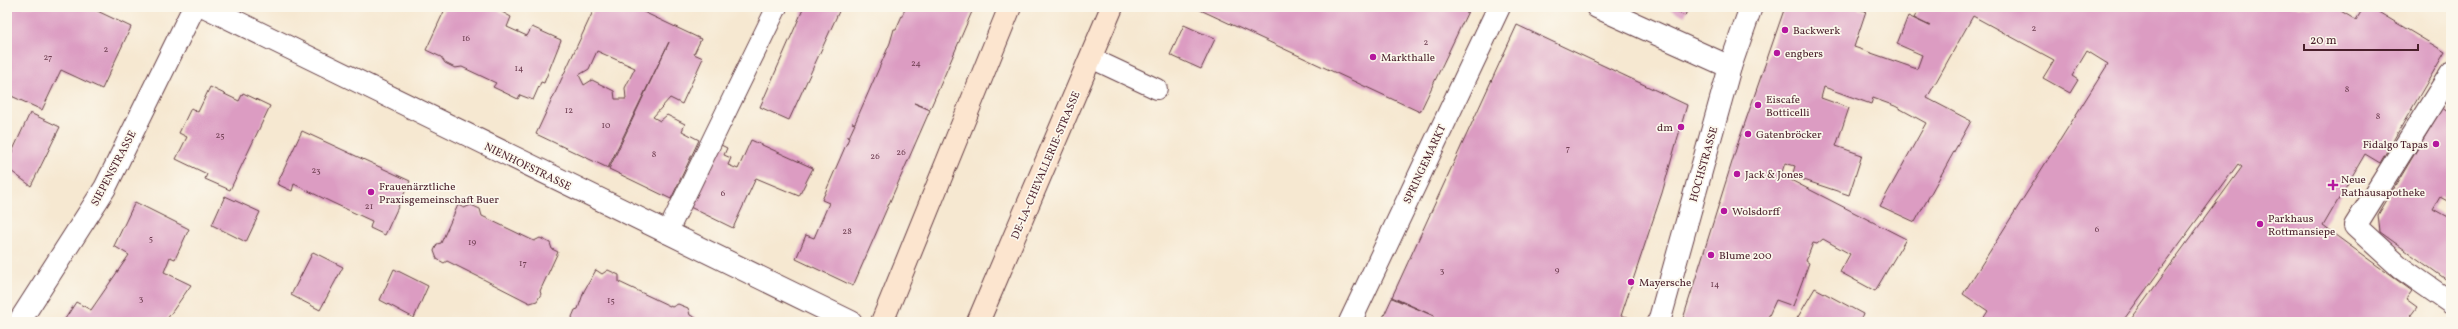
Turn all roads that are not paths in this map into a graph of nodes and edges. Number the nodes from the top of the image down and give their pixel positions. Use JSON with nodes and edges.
{"nodes":[{"id":1,"x":194,"y":7,"type":"edge"},
{"id":2,"x":206,"y":7,"type":"edge"},
{"id":3,"x":777,"y":7,"type":"edge"},
{"id":4,"x":1010,"y":7,"type":"edge"},
{"id":5,"x":1112,"y":7,"type":"edge"},
{"id":6,"x":1499,"y":7,"type":"edge"},
{"id":7,"x":1597,"y":7,"type":"edge"},
{"id":8,"x":1751,"y":7,"type":"edge"},
{"id":9,"x":1091,"y":58,"type":"junction"},
{"id":10,"x":1730,"y":67,"type":"junction"},
{"id":11,"x":2451,"y":73,"type":"edge"},
{"id":12,"x":1158,"y":89,"type":"dead end"},
{"id":13,"x":667,"y":233,"type":"junction"},
{"id":14,"x":2451,"y":303,"type":"edge"},
{"id":15,"x":19,"y":322,"type":"edge"},
{"id":16,"x":851,"y":322,"type":"edge"},
{"id":17,"x":882,"y":322,"type":"edge"},
{"id":18,"x":978,"y":322,"type":"edge"},
{"id":19,"x":1350,"y":322,"type":"edge"},
{"id":20,"x":1659,"y":322,"type":"edge"}],
"edges":[{"from":1,"to":15,"type":"street","name":"SIEPENSTRASSE"},
{"from":2,"to":13,"type":"street","name":"NIENHOFSTRASSE"},
{"from":3,"to":13,"type":"lane"},
{"from":4,"to":17,"type":"main road"},
{"from":5,"to":9,"type":"main road","name":"DE-LA-CHEVALLERIE-STRASSE"},
{"from":6,"to":19,"type":"street","name":"SPRINGEMARKT"},
{"from":7,"to":10,"type":"street"},
{"from":8,"to":10,"type":"street","name":"HOCHSTRASSE"},
{"from":9,"to":12,"type":"lane"},
{"from":9,"to":18,"type":"main road","name":"DE-LA-CHEVALLERIE-STRASSE"},
{"from":10,"to":20,"type":"street","name":"HOCHSTRASSE"},
{"from":11,"to":14,"type":"street"},
{"from":13,"to":16,"type":"street","name":"NIENHOFSTRASSE"}]}
